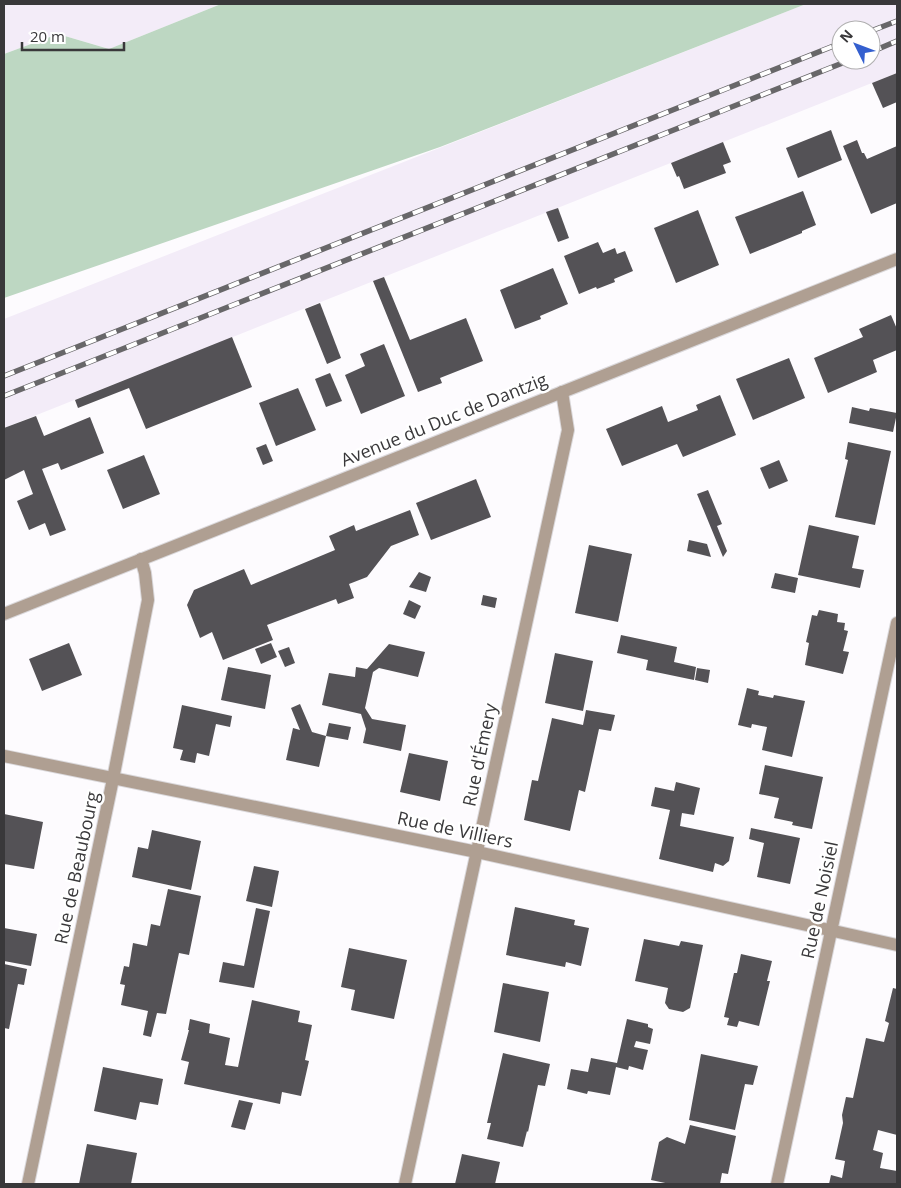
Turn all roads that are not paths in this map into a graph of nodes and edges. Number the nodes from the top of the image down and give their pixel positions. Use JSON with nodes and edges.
{"nodes":[{"id":1,"x":897,"y":259,"type":"edge"},
{"id":2,"x":562,"y":392,"type":"junction"},
{"id":3,"x":141,"y":559,"type":"junction"},
{"id":4,"x":4,"y":614,"type":"edge"},
{"id":5,"x":897,"y":623,"type":"edge"},
{"id":6,"x":4,"y":756,"type":"edge"},
{"id":7,"x":113,"y":779,"type":"junction"},
{"id":8,"x":477,"y":852,"type":"junction"},
{"id":9,"x":831,"y":930,"type":"junction"},
{"id":10,"x":897,"y":945,"type":"edge"},
{"id":11,"x":28,"y":1184,"type":"edge"},
{"id":12,"x":405,"y":1184,"type":"edge"},
{"id":13,"x":777,"y":1184,"type":"edge"}],
"edges":[{"from":1,"to":2,"type":"street","name":"Avenue du Duc de Dantzig"},
{"from":2,"to":3,"type":"street","name":"Avenue du Duc de Dantzig"},
{"from":2,"to":8,"type":"street","name":"Rue d'Émery"},
{"from":3,"to":4,"type":"street","name":"Avenue du Duc de Dantzig"},
{"from":3,"to":7,"type":"street","name":"Rue de Beaubourg"},
{"from":5,"to":9,"type":"street","name":"Rue de Noisiel"},
{"from":6,"to":7,"type":"street","name":"Rue de Villiers"},
{"from":7,"to":8,"type":"street","name":"Rue de Villiers"},
{"from":7,"to":11,"type":"street","name":"Rue de Beaubourg"},
{"from":8,"to":9,"type":"street","name":"Rue de Villiers"},
{"from":8,"to":12,"type":"street","name":"Rue d'Émery"},
{"from":9,"to":10,"type":"street","name":"Rue de Villiers"},
{"from":9,"to":13,"type":"street","name":"Rue de Noisiel"}]}
